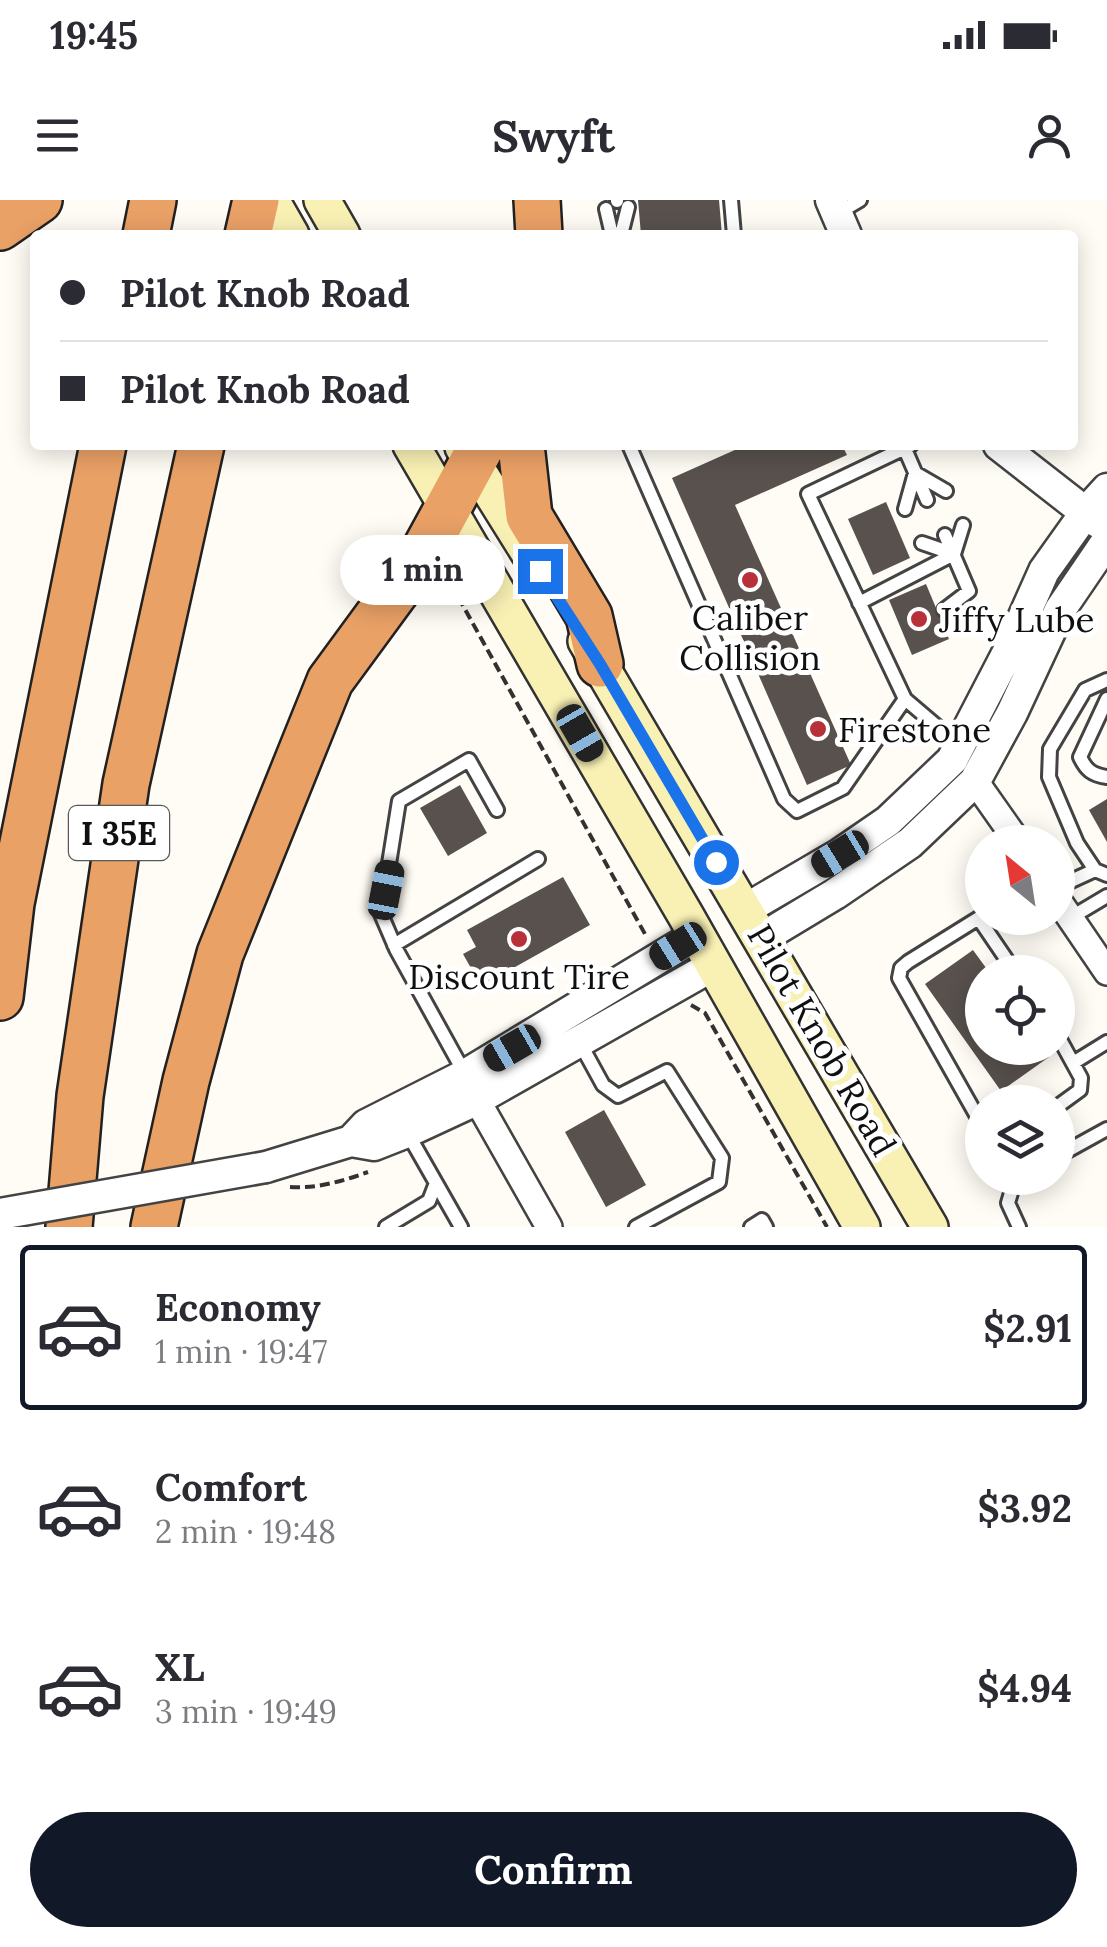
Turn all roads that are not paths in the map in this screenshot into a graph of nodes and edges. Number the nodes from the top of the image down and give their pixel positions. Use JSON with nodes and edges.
{"nodes":[{"id":1,"x":38,"y":200,"type":"edge"},
{"id":2,"x":153,"y":200,"type":"edge"},
{"id":3,"x":256,"y":200,"type":"edge"},
{"id":4,"x":270,"y":200,"type":"edge"},
{"id":5,"x":322,"y":200,"type":"edge"},
{"id":6,"x":508,"y":200,"type":"edge"},
{"id":7,"x":537,"y":200,"type":"edge"},
{"id":8,"x":731,"y":200,"type":"edge"},
{"id":9,"x":614,"y":204,"type":"edge"},
{"id":10,"x":0,"y":227,"type":"edge"},
{"id":11,"x":147,"y":230,"type":"edge"},
{"id":12,"x":249,"y":230,"type":"edge"},
{"id":13,"x":288,"y":230,"type":"edge"},
{"id":14,"x":339,"y":230,"type":"edge"},
{"id":15,"x":510,"y":230,"type":"edge"},
{"id":16,"x":539,"y":230,"type":"edge"},
{"id":17,"x":617,"y":230,"type":"edge"},
{"id":18,"x":617,"y":230,"type":"edge"},
{"id":19,"x":734,"y":230,"type":"edge"},
{"id":20,"x":103,"y":450,"type":"edge"},
{"id":21,"x":200,"y":450,"type":"edge"},
{"id":22,"x":414,"y":450,"type":"edge"},
{"id":23,"x":472,"y":450,"type":"edge"},
{"id":24,"x":522,"y":450,"type":"edge"},
{"id":25,"x":631,"y":450,"type":"edge"},
{"id":26,"x":872,"y":450,"type":"edge"},
{"id":27,"x":902,"y":450,"type":"edge"},
{"id":28,"x":909,"y":450,"type":"edge"},
{"id":29,"x":1007,"y":450,"type":"edge"},
{"id":30,"x":878,"y":461,"type":"junction"},
{"id":31,"x":915,"y":473,"type":"junction"},
{"id":32,"x":946,"y":491,"type":"dead end"},
{"id":33,"x":928,"y":500,"type":"dead end"},
{"id":34,"x":447,"y":509,"type":"junction"},
{"id":35,"x":905,"y":509,"type":"dead end"},
{"id":36,"x":1100,"y":510,"type":"edge"},
{"id":37,"x":962,"y":525,"type":"dead end"},
{"id":38,"x":944,"y":535,"type":"dead end"},
{"id":39,"x":1107,"y":541,"type":"edge"},
{"id":40,"x":922,"y":543,"type":"dead end"},
{"id":41,"x":954,"y":554,"type":"junction"},
{"id":42,"x":859,"y":603,"type":"junction"},
{"id":43,"x":944,"y":610,"type":"dead end"},
{"id":44,"x":600,"y":664,"type":"junction"},
{"id":45,"x":1107,"y":680,"type":"edge"},
{"id":46,"x":905,"y":698,"type":"junction"},
{"id":47,"x":1107,"y":699,"type":"edge"},
{"id":48,"x":961,"y":746,"type":"junction"},
{"id":49,"x":1107,"y":777,"type":"edge"},
{"id":50,"x":975,"y":781,"type":"junction"},
{"id":51,"x":498,"y":810,"type":"dead end"},
{"id":52,"x":1006,"y":825,"type":"edge"},
{"id":53,"x":538,"y":859,"type":"dead end"},
{"id":54,"x":1101,"y":872,"type":"edge"},
{"id":55,"x":1075,"y":880,"type":"edge"},
{"id":56,"x":1107,"y":896,"type":"edge"},
{"id":57,"x":1075,"y":906,"type":"edge"},
{"id":58,"x":754,"y":923,"type":"junction"},
{"id":59,"x":1075,"y":925,"type":"edge"},
{"id":60,"x":965,"y":927,"type":"edge"},
{"id":61,"x":394,"y":944,"type":"junction"},
{"id":62,"x":705,"y":950,"type":"junction"},
{"id":63,"x":1107,"y":972,"type":"edge"},
{"id":64,"x":0,"y":997,"type":"edge"},
{"id":65,"x":579,"y":1041,"type":"junction"},
{"id":66,"x":1107,"y":1042,"type":"edge"},
{"id":67,"x":1075,"y":1062,"type":"edge"},
{"id":68,"x":1074,"y":1065,"type":"edge"},
{"id":69,"x":470,"y":1087,"type":"junction"},
{"id":70,"x":1075,"y":1094,"type":"edge"},
{"id":71,"x":965,"y":1095,"type":"edge"},
{"id":72,"x":1107,"y":1130,"type":"edge"},
{"id":73,"x":407,"y":1132,"type":"junction"},
{"id":74,"x":351,"y":1141,"type":"junction"},
{"id":75,"x":1075,"y":1147,"type":"edge"},
{"id":76,"x":436,"y":1183,"type":"junction"},
{"id":77,"x":1010,"y":1195,"type":"edge"},
{"id":78,"x":0,"y":1214,"type":"edge"},
{"id":79,"x":70,"y":1227,"type":"edge"},
{"id":80,"x":154,"y":1227,"type":"edge"},
{"id":81,"x":386,"y":1227,"type":"edge"},
{"id":82,"x":461,"y":1227,"type":"edge"},
{"id":83,"x":549,"y":1227,"type":"edge"},
{"id":84,"x":636,"y":1227,"type":"edge"},
{"id":85,"x":751,"y":1227,"type":"edge"},
{"id":86,"x":766,"y":1227,"type":"edge"},
{"id":87,"x":862,"y":1227,"type":"edge"},
{"id":88,"x":930,"y":1227,"type":"edge"},
{"id":89,"x":1019,"y":1227,"type":"edge"}],
"edges":[{"from":1,"to":10,"type":"highway"},
{"from":2,"to":11,"type":"highway"},
{"from":3,"to":12,"type":"highway"},
{"from":4,"to":13,"type":"main road"},
{"from":5,"to":14,"type":"main road"},
{"from":6,"to":15,"type":"highway"},
{"from":7,"to":16,"type":"highway"},
{"from":8,"to":19,"type":"lane"},
{"from":9,"to":17,"type":"lane"},
{"from":9,"to":18,"type":"lane"},
{"from":20,"to":64,"type":"highway","number":"I 35E"},
{"from":21,"to":79,"type":"highway","number":"I 35E"},
{"from":22,"to":34,"type":"main road","name":"Pilot Knob Road"},
{"from":23,"to":34,"type":"highway"},
{"from":23,"to":44,"type":"main road","name":"Pilot Knob Road"},
{"from":24,"to":44,"type":"highway"},
{"from":25,"to":46,"type":"lane"},
{"from":26,"to":30,"type":"lane"},
{"from":27,"to":30,"type":"lane"},
{"from":28,"to":31,"type":"lane"},
{"from":29,"to":36,"type":"street"},
{"from":30,"to":42,"type":"lane"},
{"from":31,"to":32,"type":"lane"},
{"from":31,"to":33,"type":"lane"},
{"from":31,"to":35,"type":"lane"},
{"from":34,"to":62,"type":"main road","name":"Pilot Knob Road"},
{"from":34,"to":80,"type":"highway"},
{"from":36,"to":48,"type":"street"},
{"from":37,"to":41,"type":"lane"},
{"from":38,"to":41,"type":"lane"},
{"from":39,"to":50,"type":"street"},
{"from":40,"to":41,"type":"lane"},
{"from":41,"to":42,"type":"lane"},
{"from":41,"to":43,"type":"lane"},
{"from":42,"to":46,"type":"lane"},
{"from":44,"to":58,"type":"main road","name":"Pilot Knob Road"},
{"from":45,"to":54,"type":"lane"},
{"from":46,"to":48,"type":"lane"},
{"from":47,"to":49,"type":"lane"},
{"from":48,"to":58,"type":"street"},
{"from":50,"to":52,"type":"street"},
{"from":50,"to":58,"type":"street"},
{"from":51,"to":61,"type":"lane"},
{"from":53,"to":61,"type":"lane"},
{"from":54,"to":55,"type":"lane"},
{"from":56,"to":57,"type":"lane"},
{"from":58,"to":62,"type":"main road"},
{"from":58,"to":88,"type":"main road","name":"Pilot Knob Road"},
{"from":59,"to":63,"type":"street"},
{"from":60,"to":71,"type":"lane"},
{"from":61,"to":69,"type":"lane"},
{"from":62,"to":65,"type":"street"},
{"from":62,"to":69,"type":"street"},
{"from":62,"to":87,"type":"main road","name":"Pilot Knob Road"},
{"from":65,"to":69,"type":"street"},
{"from":65,"to":84,"type":"lane"},
{"from":66,"to":67,"type":"lane"},
{"from":68,"to":70,"type":"lane"},
{"from":69,"to":73,"type":"street"},
{"from":69,"to":74,"type":"street"},
{"from":69,"to":83,"type":"street"},
{"from":72,"to":75,"type":"lane"},
{"from":73,"to":74,"type":"street"},
{"from":73,"to":76,"type":"lane"},
{"from":74,"to":78,"type":"street","bridge":true},
{"from":76,"to":81,"type":"lane"},
{"from":76,"to":82,"type":"lane"},
{"from":77,"to":89,"type":"lane"},
{"from":85,"to":86,"type":"lane"}]}
